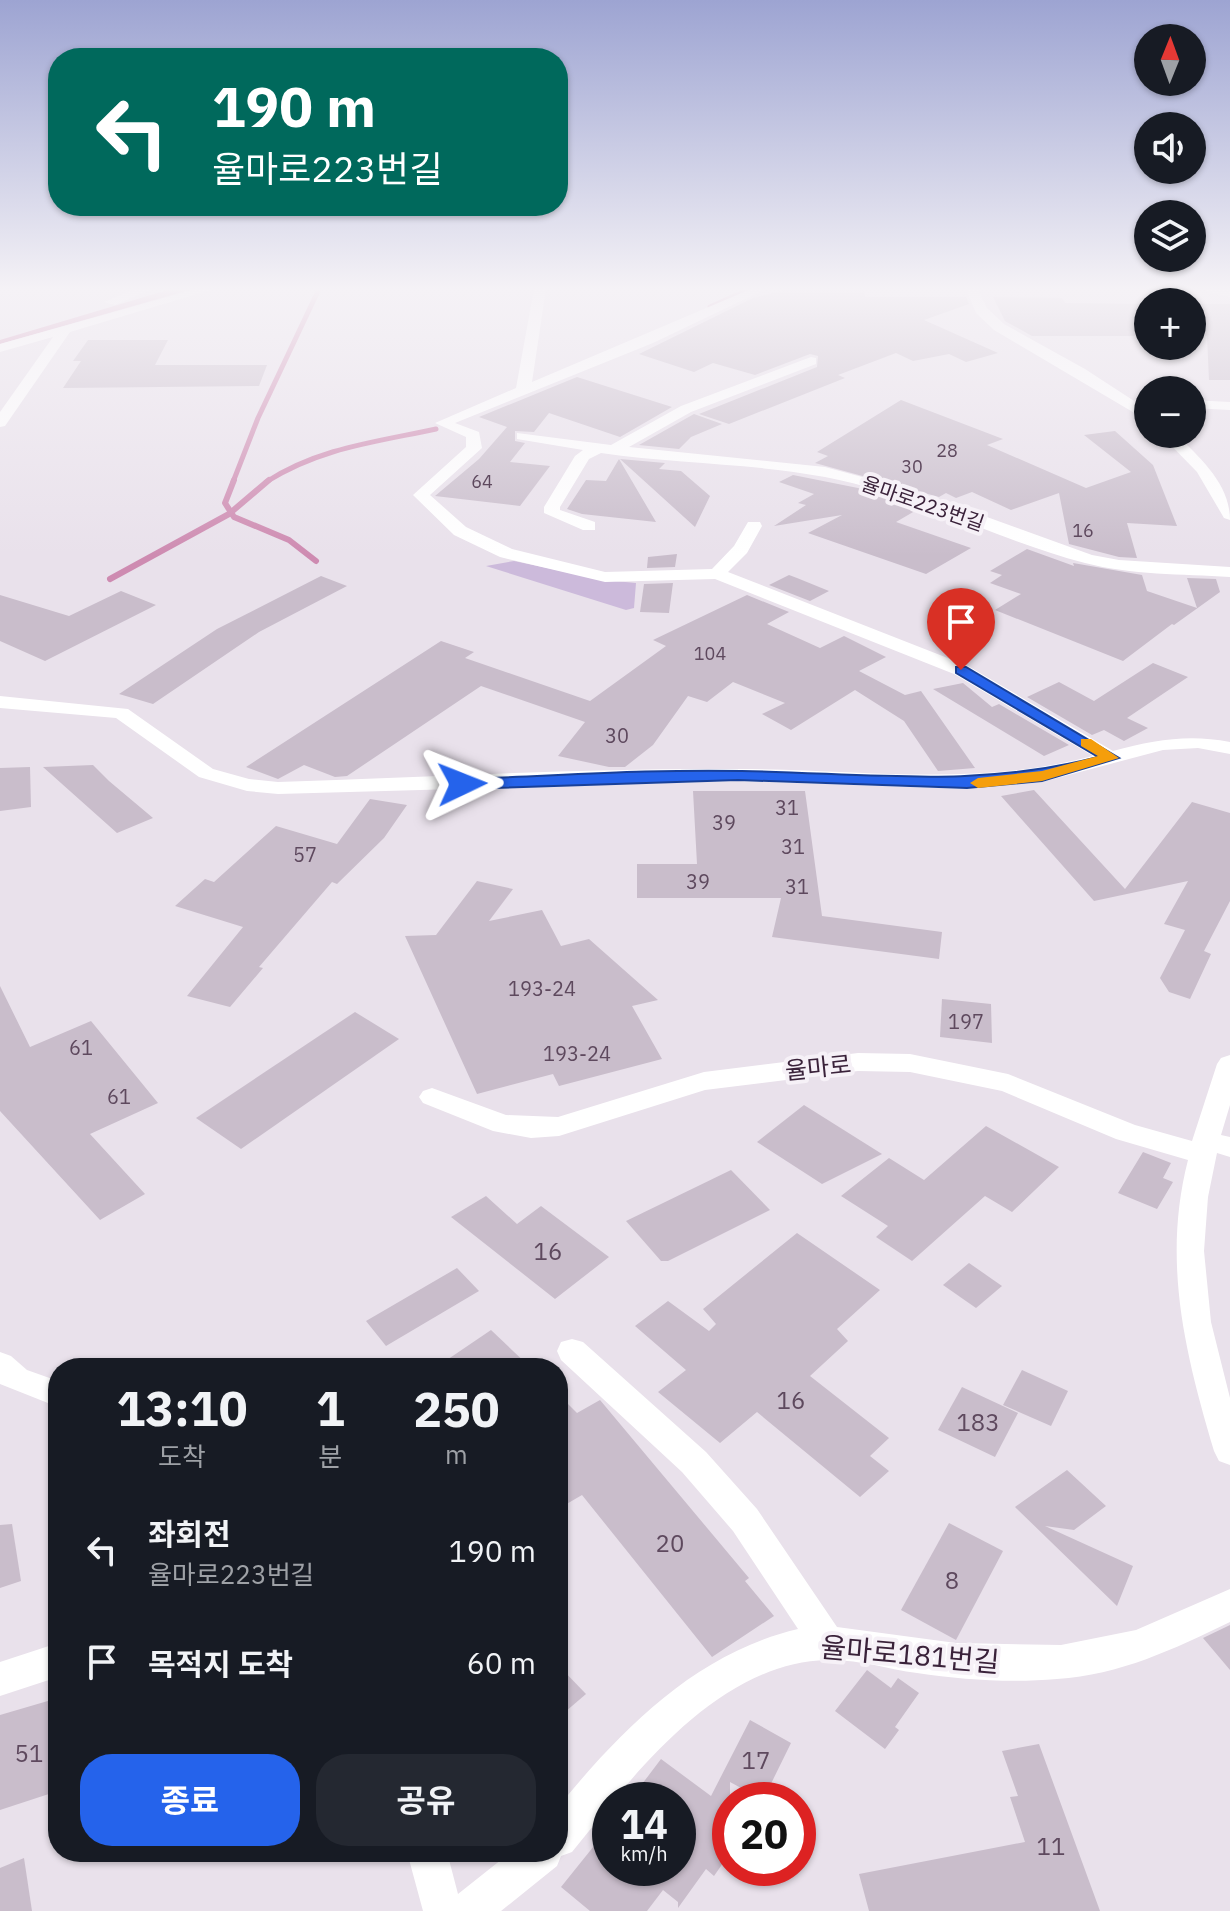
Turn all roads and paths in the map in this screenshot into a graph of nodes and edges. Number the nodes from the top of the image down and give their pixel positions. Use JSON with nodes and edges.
{"nodes":[{"id":1,"x":31,"y":378,"type":"edge"},
{"id":2,"x":525,"y":378,"type":"edge"},
{"id":3,"x":554,"y":378,"type":"edge"},
{"id":4,"x":766,"y":378,"type":"edge"},
{"id":5,"x":1090,"y":378,"type":"edge"},
{"id":6,"x":523,"y":391,"type":"junction"},
{"id":7,"x":1134,"y":404,"type":"edge"},
{"id":8,"x":1206,"y":405,"type":"edge"},
{"id":9,"x":1230,"y":406,"type":"edge"},
{"id":10,"x":0,"y":423,"type":"edge"},
{"id":11,"x":522,"y":436,"type":"dead end"},
{"id":12,"x":1182,"y":448,"type":"edge"},
{"id":13,"x":606,"y":449,"type":"junction"},
{"id":14,"x":1226,"y":498,"type":"edge"},
{"id":15,"x":1230,"y":515,"type":"edge"},
{"id":16,"x":589,"y":526,"type":"dead end"},
{"id":17,"x":754,"y":526,"type":"dead end"},
{"id":18,"x":1230,"y":572,"type":"edge"},
{"id":19,"x":717,"y":574,"type":"junction"},
{"id":20,"x":0,"y":702,"type":"edge"},
{"id":21,"x":1230,"y":748,"type":"edge"},
{"id":22,"x":1111,"y":758,"type":"junction"},
{"id":23,"x":1230,"y":1064,"type":"edge"},
{"id":24,"x":432,"y":1097,"type":"dead end"},
{"id":25,"x":1212,"y":1147,"type":"edge"},
{"id":26,"x":572,"y":1351,"type":"dead end"},
{"id":27,"x":0,"y":1365,"type":"edge"},
{"id":28,"x":48,"y":1390,"type":"edge"},
{"id":29,"x":1230,"y":1451,"type":"edge"},
{"id":30,"x":1230,"y":1605,"type":"edge"},
{"id":31,"x":826,"y":1641,"type":"junction"},
{"id":32,"x":48,"y":1663,"type":"edge"},
{"id":33,"x":0,"y":1679,"type":"edge"},
{"id":34,"x":568,"y":1826,"type":"edge"},
{"id":35,"x":430,"y":1862,"type":"edge"},
{"id":36,"x":532,"y":1862,"type":"edge"},
{"id":37,"x":487,"y":1905,"type":"edge"},
{"id":38,"x":443,"y":1911,"type":"edge"}],
"edges":[{"from":1,"to":10,"type":"street"},
{"from":2,"to":6,"type":"street"},
{"from":3,"to":6,"type":"street"},
{"from":4,"to":13,"type":"street"},
{"from":5,"to":7,"type":"street"},
{"from":6,"to":19,"type":"street"},
{"from":8,"to":9,"type":"street"},
{"from":11,"to":13,"type":"street","name":"율마로223번길"},
{"from":12,"to":14,"type":"street"},
{"from":13,"to":16,"type":"street"},
{"from":13,"to":18,"type":"street","name":"율마로223번길"},
{"from":14,"to":15,"type":"street"},
{"from":17,"to":19,"type":"street"},
{"from":19,"to":22,"type":"street"},
{"from":20,"to":22,"type":"street"},
{"from":21,"to":22,"type":"street"},
{"from":23,"to":25,"type":"street"},
{"from":24,"to":25,"type":"street","name":"율마로"},
{"from":25,"to":29,"type":"street"},
{"from":26,"to":31,"type":"street"},
{"from":27,"to":28,"type":"street"},
{"from":30,"to":31,"type":"street","name":"율마로181번길"},
{"from":31,"to":34,"type":"street","name":"율마로181번길"},
{"from":32,"to":33,"type":"street"},
{"from":35,"to":38,"type":"street"},
{"from":36,"to":37,"type":"street"}]}
